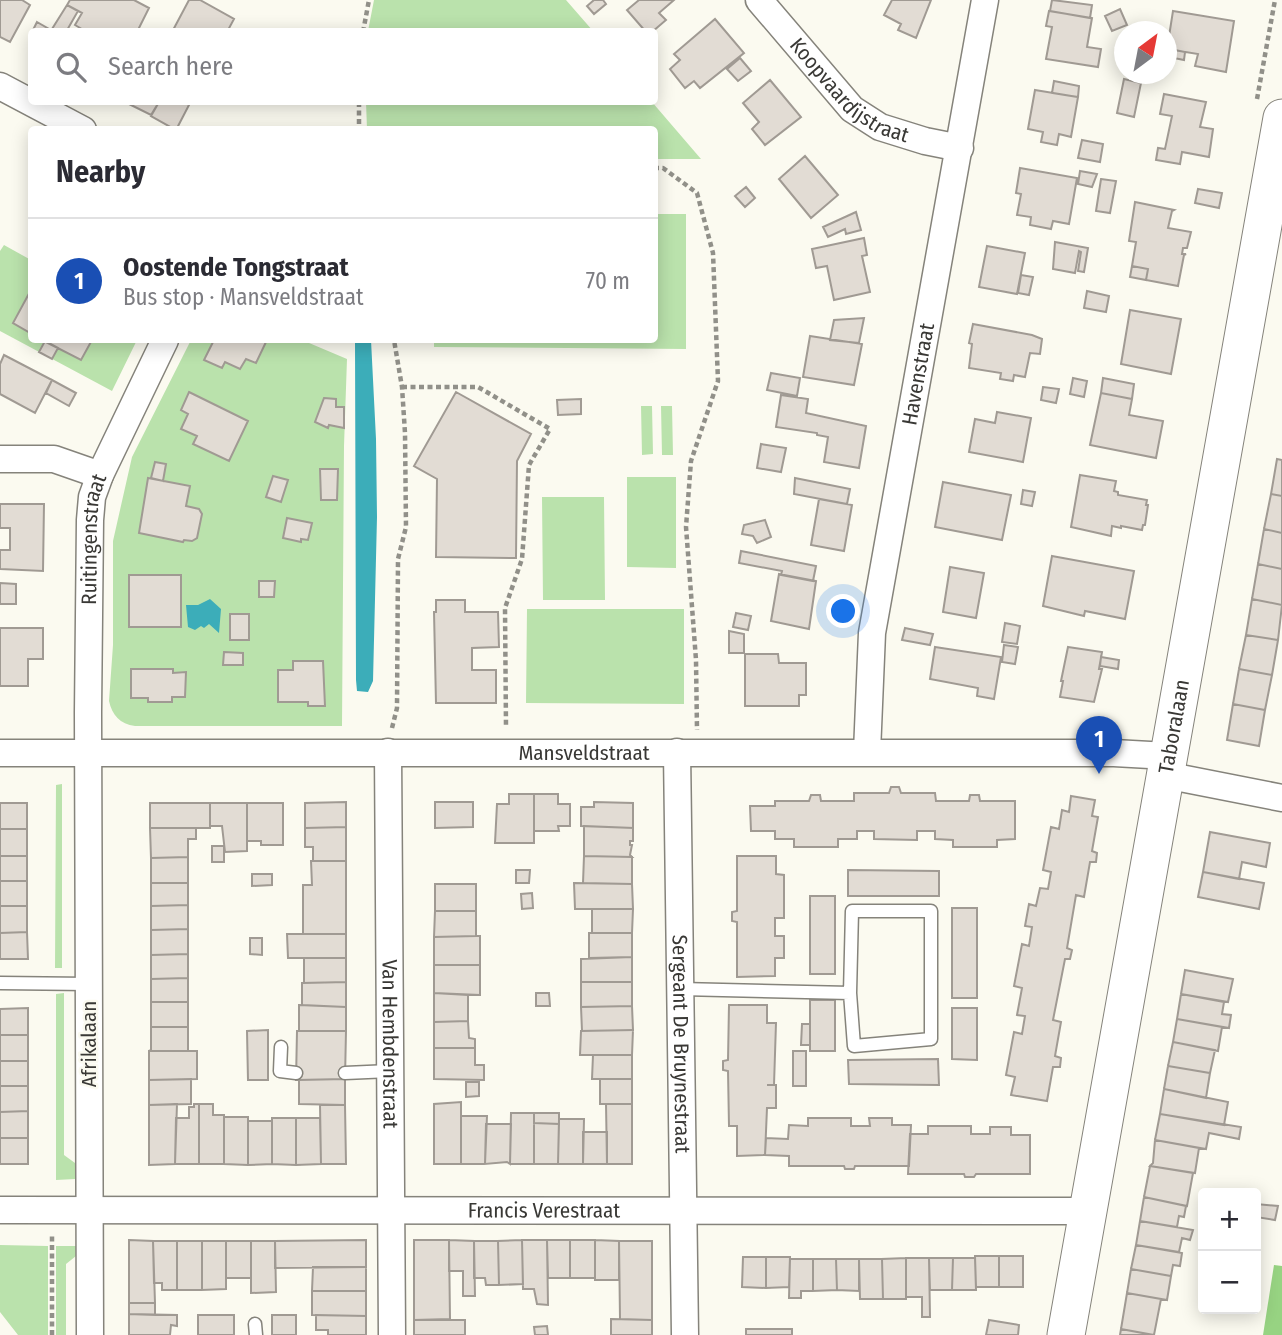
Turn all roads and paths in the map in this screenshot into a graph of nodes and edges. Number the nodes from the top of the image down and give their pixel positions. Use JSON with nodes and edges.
{"nodes":[{"id":1,"x":369,"y":0,"type":"edge"},
{"id":2,"x":759,"y":0,"type":"edge"},
{"id":3,"x":985,"y":0,"type":"edge"},
{"id":4,"x":364,"y":28,"type":"edge"},
{"id":5,"x":0,"y":86,"type":"edge"},
{"id":6,"x":28,"y":101,"type":"edge"},
{"id":7,"x":36,"y":105,"type":"edge"},
{"id":8,"x":359,"y":105,"type":"edge"},
{"id":9,"x":75,"y":126,"type":"edge"},
{"id":10,"x":359,"y":126,"type":"edge"},
{"id":11,"x":1280,"y":137,"type":"edge"},
{"id":12,"x":960,"y":148,"type":"junction"},
{"id":13,"x":658,"y":168,"type":"edge"},
{"id":14,"x":164,"y":343,"type":"edge"},
{"id":15,"x":395,"y":343,"type":"edge"},
{"id":16,"x":402,"y":387,"type":"junction"},
{"id":17,"x":0,"y":459,"type":"edge"},
{"id":18,"x":100,"y":475,"type":"junction"},
{"id":19,"x":390,"y":741,"type":"junction"},
{"id":20,"x":506,"y":752,"type":"junction"},
{"id":21,"x":686,"y":752,"type":"junction"},
{"id":22,"x":867,"y":752,"type":"junction"},
{"id":23,"x":0,"y":753,"type":"edge"},
{"id":24,"x":88,"y":753,"type":"junction"},
{"id":25,"x":1167,"y":766,"type":"junction"},
{"id":26,"x":1282,"y":798,"type":"edge"},
{"id":27,"x":0,"y":983,"type":"edge"},
{"id":28,"x":89,"y":984,"type":"junction"},
{"id":29,"x":681,"y":989,"type":"junction"},
{"id":30,"x":850,"y":993,"type":"junction"},
{"id":31,"x":281,"y":1047,"type":"dead end"},
{"id":32,"x":390,"y":1071,"type":"junction"},
{"id":33,"x":296,"y":1073,"type":"dead end"},
{"id":34,"x":345,"y":1073,"type":"dead end"},
{"id":35,"x":0,"y":1210,"type":"edge"},
{"id":36,"x":90,"y":1210,"type":"junction"},
{"id":37,"x":391,"y":1210,"type":"junction"},
{"id":38,"x":684,"y":1210,"type":"junction"},
{"id":39,"x":1088,"y":1211,"type":"junction"},
{"id":40,"x":52,"y":1236,"type":"dead end"},
{"id":41,"x":52,"y":1335,"type":"edge"},
{"id":42,"x":90,"y":1335,"type":"edge"},
{"id":43,"x":391,"y":1335,"type":"edge"},
{"id":44,"x":685,"y":1335,"type":"edge"},
{"id":45,"x":1066,"y":1335,"type":"edge"}],
"edges":[{"from":1,"to":4,"type":"path"},
{"from":2,"to":12,"type":"street","name":"Koopvaardijstraat"},
{"from":3,"to":12,"type":"street","name":"Havenstraat"},
{"from":5,"to":6,"type":"street"},
{"from":7,"to":9,"type":"street"},
{"from":8,"to":10,"type":"path"},
{"from":11,"to":25,"type":"street","name":"Taboralaan"},
{"from":12,"to":22,"type":"street","name":"Havenstraat"},
{"from":13,"to":21,"type":"path"},
{"from":14,"to":18,"type":"street","name":"Ruitingenstraat"},
{"from":15,"to":16,"type":"path"},
{"from":16,"to":19,"type":"path"},
{"from":16,"to":20,"type":"path"},
{"from":17,"to":18,"type":"street"},
{"from":18,"to":24,"type":"street","name":"Ruitingenstraat"},
{"from":19,"to":20,"type":"street","name":"Mansveldstraat"},
{"from":19,"to":24,"type":"street","name":"Mansveldstraat"},
{"from":19,"to":32,"type":"street","name":"Van Hembdenstraat"},
{"from":20,"to":21,"type":"street","name":"Mansveldstraat"},
{"from":21,"to":22,"type":"street","name":"Mansveldstraat"},
{"from":21,"to":29,"type":"street","name":"Sergeant De Bruynestraat"},
{"from":22,"to":25,"type":"street","name":"Mansveldstraat"},
{"from":23,"to":24,"type":"street","name":"Mansveldstraat"},
{"from":24,"to":28,"type":"street","name":"Afrikalaan"},
{"from":25,"to":26,"type":"street","name":"Mansveldstraat"},
{"from":25,"to":39,"type":"street","name":"Taboralaan"},
{"from":27,"to":28,"type":"lane"},
{"from":28,"to":36,"type":"street","name":"Afrikalaan"},
{"from":29,"to":30,"type":"lane"},
{"from":29,"to":38,"type":"street","name":"Sergeant De Bruynestraat"},
{"from":30,"to":30,"type":"lane"},
{"from":31,"to":33,"type":"lane"},
{"from":32,"to":34,"type":"lane"},
{"from":32,"to":37,"type":"street","name":"Van Hembdenstraat"},
{"from":35,"to":36,"type":"street","name":"Francis Verestraat"},
{"from":36,"to":37,"type":"street","name":"Francis Verestraat"},
{"from":36,"to":42,"type":"street","name":"Afrikalaan"},
{"from":37,"to":38,"type":"street","name":"Francis Verestraat"},
{"from":37,"to":43,"type":"street","name":"Van Hembdenstraat"},
{"from":38,"to":39,"type":"street","name":"Francis Verestraat"},
{"from":38,"to":44,"type":"street","name":"Sergeant De Bruynestraat"},
{"from":39,"to":45,"type":"street","name":"Taboralaan"},
{"from":40,"to":41,"type":"path"}]}
